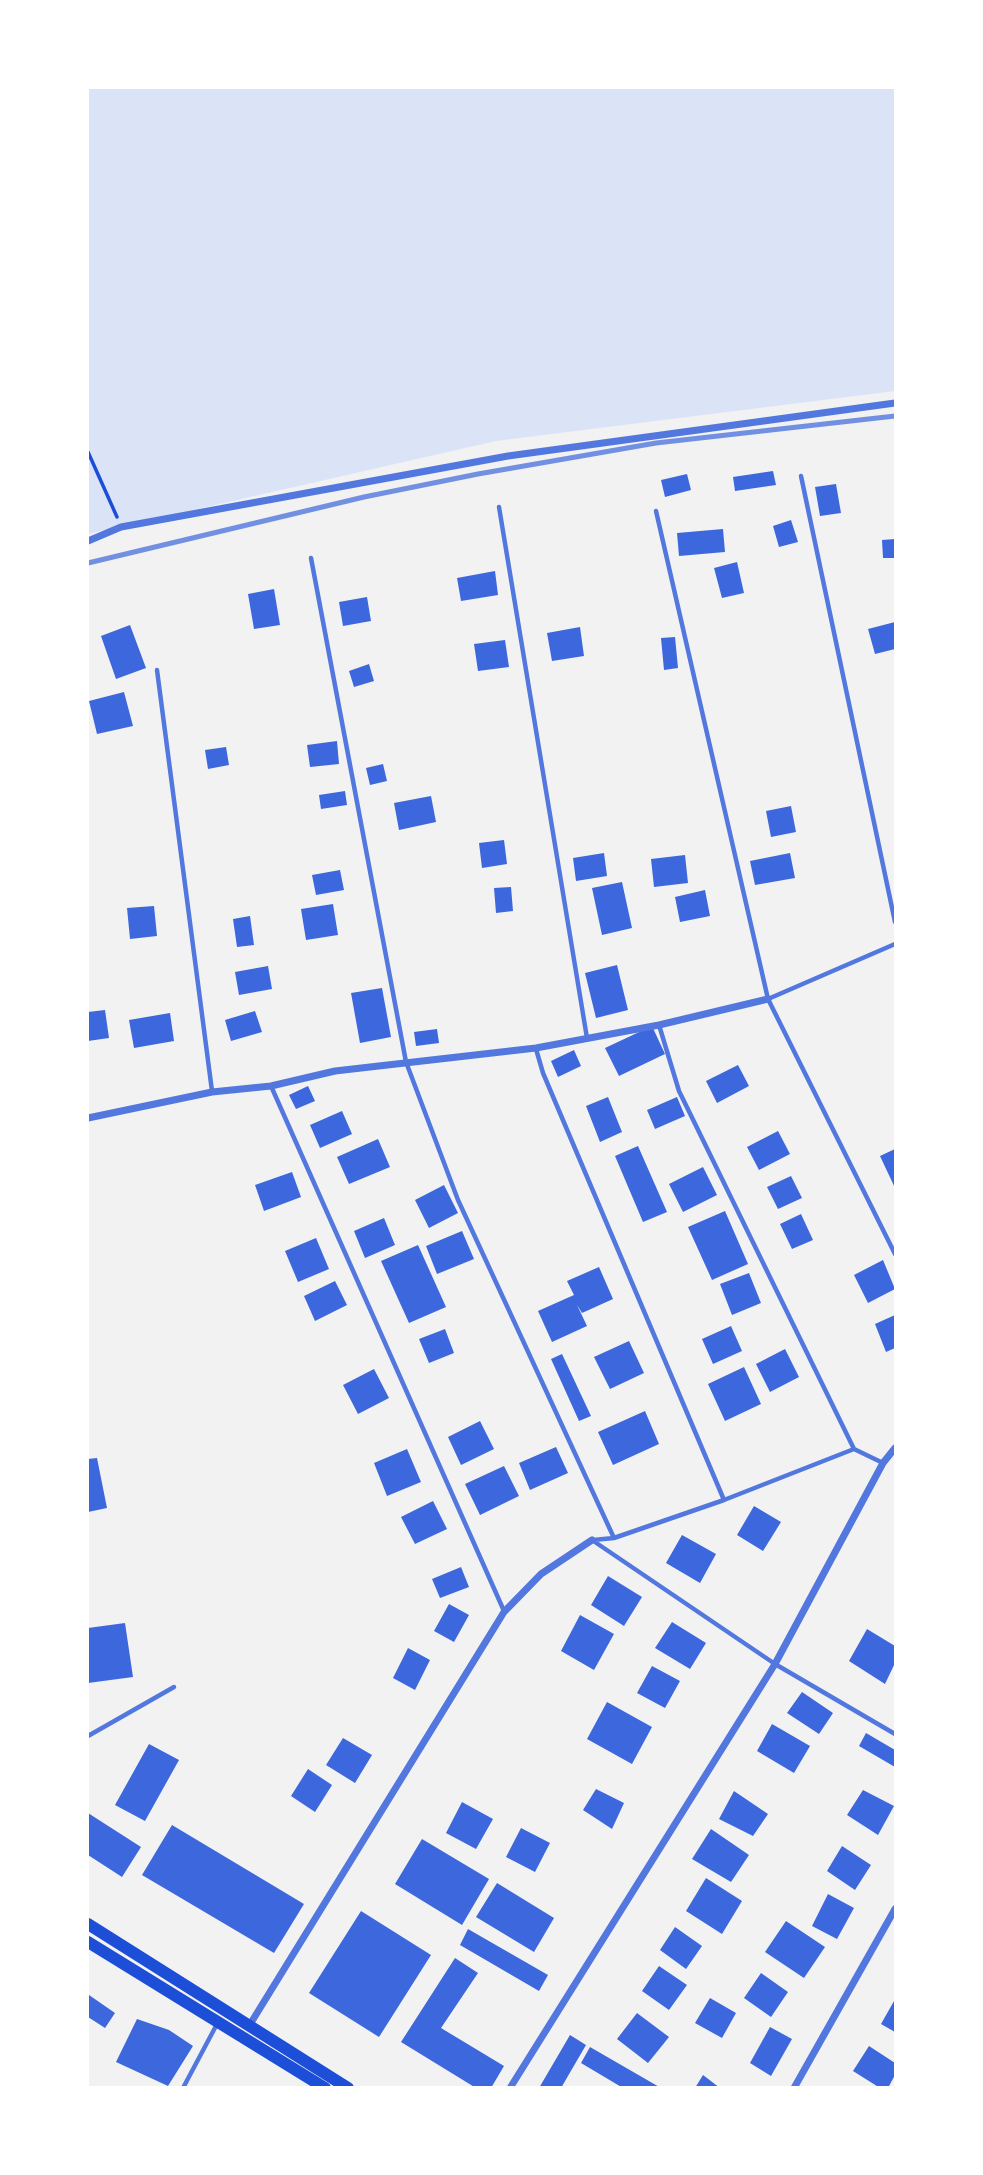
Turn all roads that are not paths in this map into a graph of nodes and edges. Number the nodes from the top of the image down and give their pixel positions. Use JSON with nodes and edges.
{"nodes":[{"id":1,"x":895,"y":403,"type":"edge"},
{"id":2,"x":801,"y":476,"type":"dead end"},
{"id":3,"x":499,"y":507,"type":"dead end"},
{"id":4,"x":656,"y":511,"type":"dead end"},
{"id":5,"x":88,"y":541,"type":"edge"},
{"id":6,"x":311,"y":558,"type":"dead end"},
{"id":7,"x":157,"y":670,"type":"dead end"},
{"id":8,"x":895,"y":922,"type":"edge"},
{"id":9,"x":895,"y":944,"type":"edge"},
{"id":10,"x":768,"y":999,"type":"junction"},
{"id":11,"x":659,"y":1025,"type":"junction"},
{"id":12,"x":588,"y":1038,"type":"junction"},
{"id":13,"x":536,"y":1048,"type":"junction"},
{"id":14,"x":407,"y":1062,"type":"junction"},
{"id":15,"x":271,"y":1086,"type":"junction"},
{"id":16,"x":212,"y":1092,"type":"junction"},
{"id":17,"x":88,"y":1118,"type":"edge"},
{"id":18,"x":895,"y":1254,"type":"edge"},
{"id":19,"x":895,"y":1448,"type":"edge"},
{"id":20,"x":854,"y":1449,"type":"junction"},
{"id":21,"x":883,"y":1463,"type":"junction"},
{"id":22,"x":724,"y":1500,"type":"junction"},
{"id":23,"x":614,"y":1538,"type":"junction"},
{"id":24,"x":592,"y":1540,"type":"junction"},
{"id":25,"x":504,"y":1612,"type":"junction"},
{"id":26,"x":775,"y":1664,"type":"junction"},
{"id":27,"x":174,"y":1687,"type":"dead end"},
{"id":28,"x":895,"y":1734,"type":"edge"},
{"id":29,"x":88,"y":1736,"type":"edge"},
{"id":30,"x":895,"y":1909,"type":"edge"},
{"id":31,"x":88,"y":1924,"type":"edge"},
{"id":32,"x":88,"y":1942,"type":"edge"},
{"id":33,"x":218,"y":2022,"type":"junction"},
{"id":34,"x":249,"y":2026,"type":"junction"},
{"id":35,"x":183,"y":2088,"type":"edge"},
{"id":36,"x":324,"y":2088,"type":"edge"},
{"id":37,"x":348,"y":2088,"type":"edge"},
{"id":38,"x":510,"y":2088,"type":"edge"},
{"id":39,"x":794,"y":2088,"type":"edge"}],
"edges":[{"from":1,"to":5,"type":"street"},
{"from":2,"to":8,"type":"lane"},
{"from":3,"to":12,"type":"lane"},
{"from":4,"to":10,"type":"lane"},
{"from":6,"to":14,"type":"lane"},
{"from":7,"to":16,"type":"lane"},
{"from":9,"to":10,"type":"lane"},
{"from":10,"to":11,"type":"street"},
{"from":10,"to":18,"type":"lane"},
{"from":11,"to":12,"type":"street"},
{"from":11,"to":20,"type":"lane"},
{"from":12,"to":13,"type":"street"},
{"from":13,"to":14,"type":"street"},
{"from":13,"to":22,"type":"lane"},
{"from":14,"to":15,"type":"street"},
{"from":14,"to":23,"type":"lane"},
{"from":15,"to":16,"type":"street"},
{"from":15,"to":25,"type":"lane"},
{"from":16,"to":17,"type":"street"},
{"from":19,"to":21,"type":"street"},
{"from":20,"to":21,"type":"lane"},
{"from":20,"to":22,"type":"lane"},
{"from":21,"to":26,"type":"street"},
{"from":22,"to":23,"type":"lane"},
{"from":23,"to":24,"type":"lane"},
{"from":24,"to":25,"type":"street"},
{"from":24,"to":26,"type":"lane"},
{"from":25,"to":34,"type":"street"},
{"from":26,"to":28,"type":"lane"},
{"from":26,"to":38,"type":"street"},
{"from":27,"to":29,"type":"lane"},
{"from":30,"to":39,"type":"street"},
{"from":31,"to":34,"type":"main road"},
{"from":32,"to":33,"type":"main road"},
{"from":33,"to":35,"type":"lane"},
{"from":33,"to":36,"type":"main road"},
{"from":34,"to":37,"type":"main road"}]}
